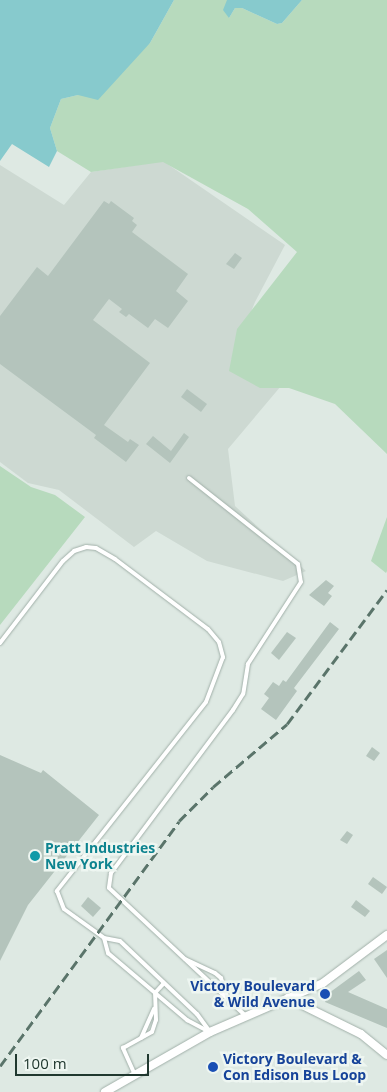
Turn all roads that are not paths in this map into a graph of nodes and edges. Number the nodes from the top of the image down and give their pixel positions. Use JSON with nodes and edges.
{"nodes":[{"id":1,"x":189,"y":478,"type":"dead end"},
{"id":2,"x":1,"y":639,"type":"edge"},
{"id":3,"x":387,"y":935,"type":"edge"},
{"id":4,"x":104,"y":938,"type":"junction"},
{"id":5,"x":183,"y":958,"type":"junction"},
{"id":6,"x":164,"y":983,"type":"junction"},
{"id":7,"x":155,"y":992,"type":"junction"},
{"id":8,"x":288,"y":998,"type":"junction"},
{"id":9,"x":229,"y":1000,"type":"junction"},
{"id":10,"x":154,"y":1009,"type":"junction"},
{"id":11,"x":246,"y":1016,"type":"junction"},
{"id":12,"x":210,"y":1032,"type":"junction"},
{"id":13,"x":141,"y":1038,"type":"junction"},
{"id":14,"x":387,"y":1055,"type":"edge"},
{"id":15,"x":135,"y":1075,"type":"junction"},
{"id":16,"x":105,"y":1092,"type":"edge"}],
"edges":[{"from":1,"to":5,"type":"lane"},
{"from":2,"to":4,"type":"lane"},
{"from":3,"to":8,"type":"street"},
{"from":4,"to":6,"type":"lane"},
{"from":4,"to":7,"type":"lane"},
{"from":5,"to":9,"type":"lane"},
{"from":5,"to":9,"type":"lane"},
{"from":6,"to":7,"type":"lane"},
{"from":6,"to":12,"type":"lane"},
{"from":7,"to":10,"type":"lane"},
{"from":7,"to":12,"type":"lane"},
{"from":8,"to":11,"type":"street"},
{"from":8,"to":14,"type":"street"},
{"from":9,"to":11,"type":"lane"},
{"from":10,"to":13,"type":"lane"},
{"from":10,"to":13,"type":"lane"},
{"from":11,"to":12,"type":"street"},
{"from":12,"to":15,"type":"street"},
{"from":13,"to":15,"type":"lane"},
{"from":15,"to":16,"type":"street"}]}
